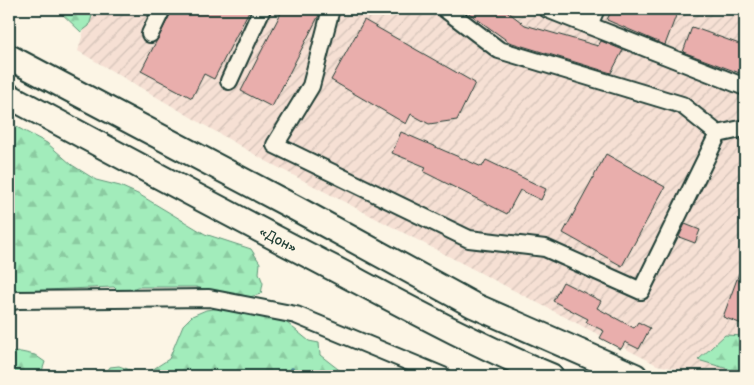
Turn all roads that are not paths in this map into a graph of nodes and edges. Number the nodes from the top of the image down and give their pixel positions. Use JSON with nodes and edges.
{"nodes":[{"id":1,"x":162,"y":9,"type":"edge"},
{"id":2,"x":262,"y":9,"type":"edge"},
{"id":3,"x":331,"y":9,"type":"edge"},
{"id":4,"x":445,"y":9,"type":"edge"},
{"id":5,"x":546,"y":9,"type":"edge"},
{"id":6,"x":596,"y":9,"type":"edge"},
{"id":7,"x":589,"y":25,"type":"junction"},
{"id":8,"x":150,"y":34,"type":"dead end"},
{"id":9,"x":9,"y":57,"type":"edge"},
{"id":10,"x":229,"y":81,"type":"dead end"},
{"id":11,"x":745,"y":87,"type":"edge"},
{"id":12,"x":9,"y":96,"type":"edge"},
{"id":13,"x":745,"y":128,"type":"edge"},
{"id":14,"x":718,"y":134,"type":"junction"},
{"id":15,"x":9,"y":302,"type":"edge"},
{"id":16,"x":443,"y":376,"type":"edge"},
{"id":17,"x":551,"y":376,"type":"edge"},
{"id":18,"x":635,"y":376,"type":"edge"}],
"edges":[{"from":1,"to":8,"type":"street"},
{"from":2,"to":10,"type":"street"},
{"from":3,"to":14,"type":"street"},
{"from":4,"to":14,"type":"street"},
{"from":5,"to":7,"type":"street"},
{"from":6,"to":7,"type":"street"},
{"from":7,"to":11,"type":"street"},
{"from":9,"to":18,"type":"highway"},
{"from":12,"to":17,"type":"highway","name":"«Дон»"},
{"from":13,"to":14,"type":"street"},
{"from":15,"to":16,"type":"street"}]}
